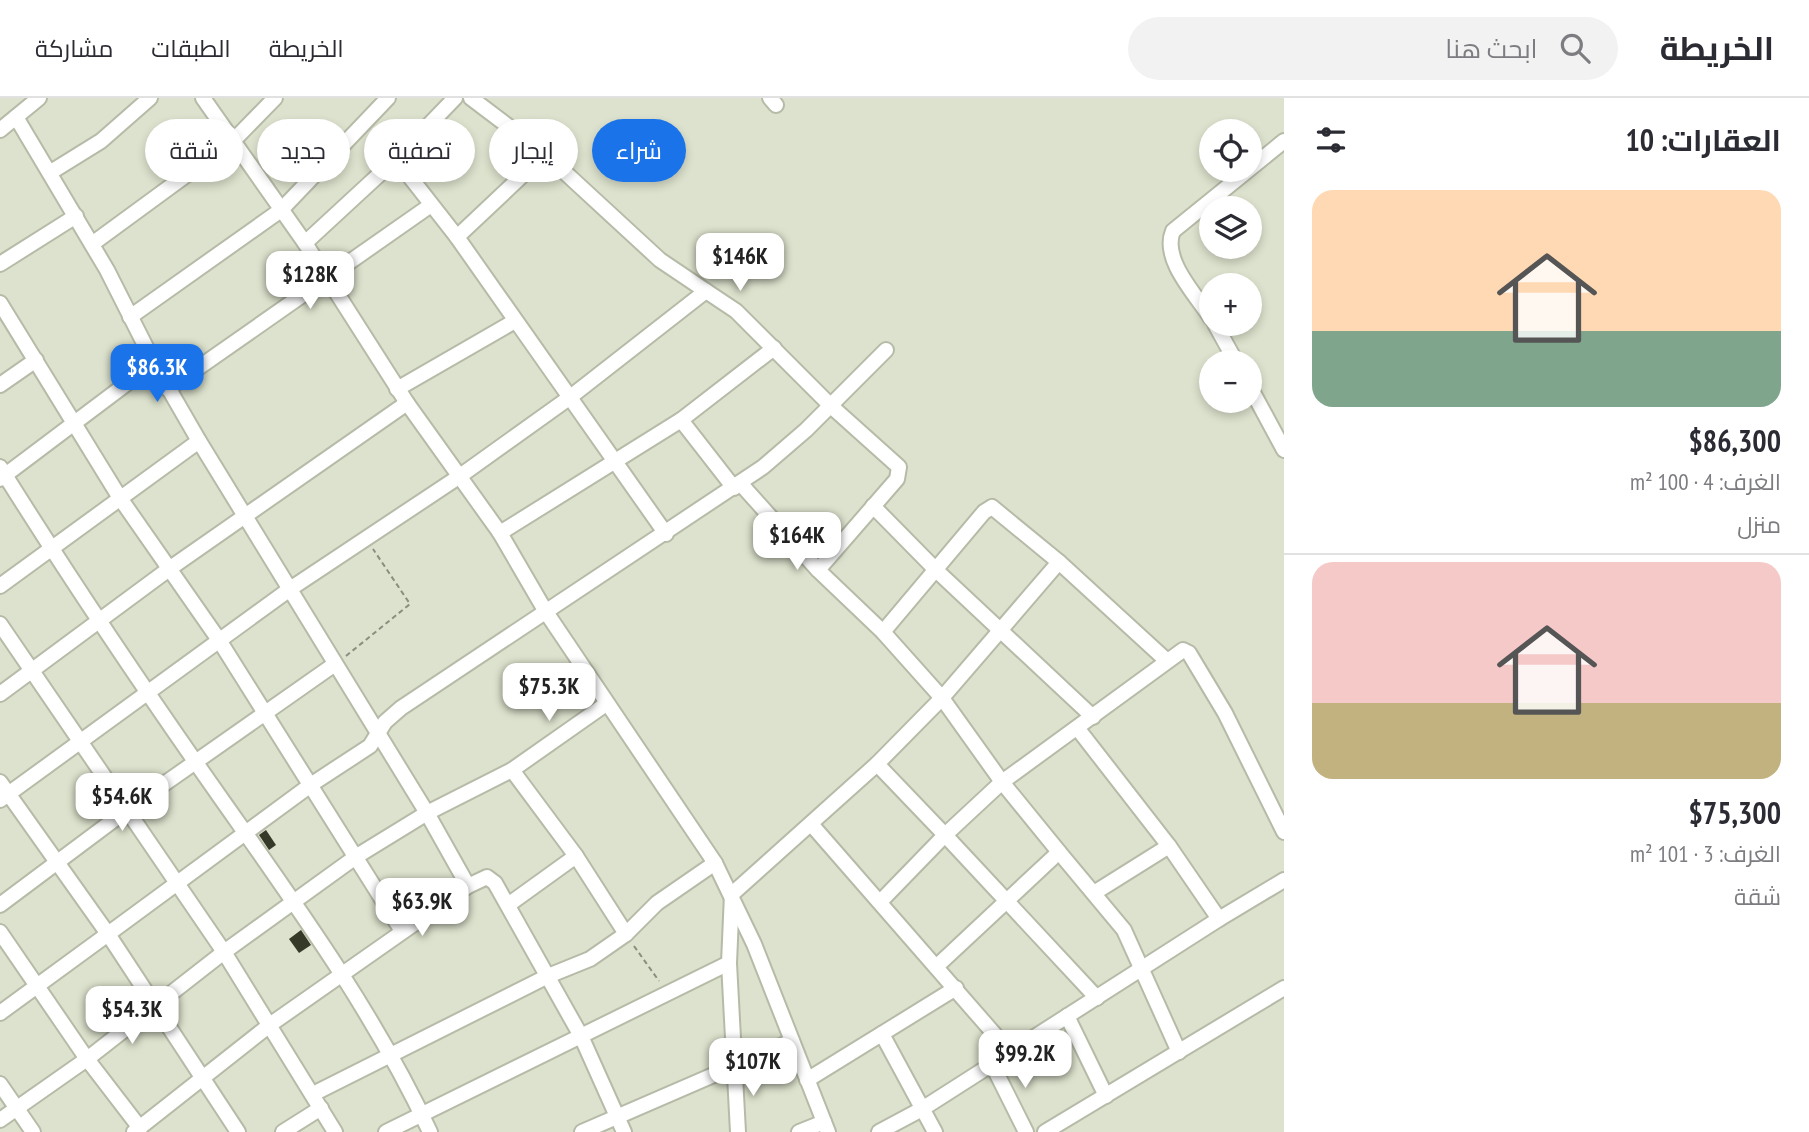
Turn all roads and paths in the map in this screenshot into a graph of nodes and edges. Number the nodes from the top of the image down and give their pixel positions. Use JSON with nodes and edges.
{"nodes":[{"id":1,"x":39,"y":98,"type":"edge"},
{"id":2,"x":150,"y":98,"type":"edge"},
{"id":3,"x":203,"y":98,"type":"edge"},
{"id":4,"x":275,"y":98,"type":"edge"},
{"id":5,"x":388,"y":98,"type":"edge"},
{"id":6,"x":456,"y":98,"type":"edge"},
{"id":7,"x":471,"y":98,"type":"edge"},
{"id":8,"x":16,"y":117,"type":"junction"},
{"id":9,"x":218,"y":119,"type":"edge"},
{"id":10,"x":435,"y":119,"type":"edge"},
{"id":11,"x":499,"y":119,"type":"edge"},
{"id":12,"x":0,"y":130,"type":"edge"},
{"id":13,"x":243,"y":131,"type":"edge"},
{"id":14,"x":1284,"y":141,"type":"edge"},
{"id":15,"x":243,"y":153,"type":"edge"},
{"id":16,"x":51,"y":172,"type":"junction"},
{"id":17,"x":177,"y":182,"type":"edge"},
{"id":18,"x":371,"y":182,"type":"edge"},
{"id":19,"x":414,"y":182,"type":"edge"},
{"id":20,"x":515,"y":182,"type":"edge"},
{"id":21,"x":575,"y":182,"type":"edge"},
{"id":22,"x":431,"y":205,"type":"junction"},
{"id":23,"x":281,"y":210,"type":"junction"},
{"id":24,"x":76,"y":216,"type":"junction"},
{"id":25,"x":457,"y":236,"type":"junction"},
{"id":26,"x":304,"y":243,"type":"junction"},
{"id":27,"x":92,"y":244,"type":"junction"},
{"id":28,"x":0,"y":264,"type":"edge"},
{"id":29,"x":327,"y":277,"type":"junction"},
{"id":30,"x":706,"y":291,"type":"junction"},
{"id":31,"x":1199,"y":300,"type":"edge"},
{"id":32,"x":0,"y":303,"type":"edge"},
{"id":33,"x":130,"y":317,"type":"junction"},
{"id":34,"x":515,"y":321,"type":"junction"},
{"id":35,"x":774,"y":348,"type":"junction"},
{"id":36,"x":886,"y":349,"type":"dead end"},
{"id":37,"x":36,"y":360,"type":"junction"},
{"id":38,"x":154,"y":363,"type":"junction"},
{"id":39,"x":0,"y":385,"type":"edge"},
{"id":40,"x":169,"y":389,"type":"junction"},
{"id":41,"x":397,"y":389,"type":"junction"},
{"id":42,"x":569,"y":398,"type":"junction"},
{"id":43,"x":407,"y":403,"type":"junction"},
{"id":44,"x":831,"y":406,"type":"junction"},
{"id":45,"x":1262,"y":409,"type":"edge"},
{"id":46,"x":681,"y":419,"type":"junction"},
{"id":47,"x":73,"y":423,"type":"junction"},
{"id":48,"x":199,"y":441,"type":"junction"},
{"id":49,"x":1284,"y":450,"type":"edge"},
{"id":50,"x":615,"y":461,"type":"junction"},
{"id":51,"x":2,"y":474,"type":"edge"},
{"id":52,"x":460,"y":476,"type":"junction"},
{"id":53,"x":737,"y":486,"type":"junction"},
{"id":54,"x":120,"y":498,"type":"junction"},
{"id":55,"x":873,"y":506,"type":"junction"},
{"id":56,"x":245,"y":518,"type":"junction"},
{"id":57,"x":500,"y":533,"type":"junction"},
{"id":58,"x":666,"y":534,"type":"junction"},
{"id":59,"x":367,"y":540,"type":"junction"},
{"id":60,"x":52,"y":547,"type":"junction"},
{"id":61,"x":1059,"y":562,"type":"junction"},
{"id":62,"x":169,"y":569,"type":"junction"},
{"id":63,"x":818,"y":570,"type":"junction"},
{"id":64,"x":937,"y":571,"type":"junction"},
{"id":65,"x":0,"y":586,"type":"edge"},
{"id":66,"x":290,"y":589,"type":"junction"},
{"id":67,"x":546,"y":612,"type":"junction"},
{"id":68,"x":100,"y":620,"type":"junction"},
{"id":69,"x":0,"y":624,"type":"edge"},
{"id":70,"x":1000,"y":630,"type":"junction"},
{"id":71,"x":884,"y":632,"type":"junction"},
{"id":72,"x":219,"y":640,"type":"junction"},
{"id":73,"x":1166,"y":660,"type":"junction"},
{"id":74,"x":335,"y":664,"type":"junction"},
{"id":75,"x":32,"y":670,"type":"junction"},
{"id":76,"x":149,"y":692,"type":"junction"},
{"id":77,"x":0,"y":694,"type":"edge"},
{"id":78,"x":942,"y":698,"type":"junction"},
{"id":79,"x":606,"y":704,"type":"junction"},
{"id":80,"x":265,"y":713,"type":"junction"},
{"id":81,"x":1093,"y":718,"type":"junction"},
{"id":82,"x":1078,"y":729,"type":"junction"},
{"id":83,"x":378,"y":735,"type":"junction"},
{"id":84,"x":80,"y":741,"type":"junction"},
{"id":85,"x":196,"y":762,"type":"junction"},
{"id":86,"x":877,"y":764,"type":"junction"},
{"id":87,"x":512,"y":770,"type":"junction"},
{"id":88,"x":1002,"y":782,"type":"junction"},
{"id":89,"x":312,"y":783,"type":"junction"},
{"id":90,"x":3,"y":792,"type":"edge"},
{"id":91,"x":127,"y":810,"type":"junction"},
{"id":92,"x":427,"y":813,"type":"junction"},
{"id":93,"x":811,"y":824,"type":"junction"},
{"id":94,"x":245,"y":832,"type":"junction"},
{"id":95,"x":1284,"y":832,"type":"edge"},
{"id":96,"x":945,"y":835,"type":"junction"},
{"id":97,"x":1169,"y":846,"type":"junction"},
{"id":98,"x":1059,"y":852,"type":"junction"},
{"id":99,"x":357,"y":856,"type":"junction"},
{"id":100,"x":576,"y":856,"type":"junction"},
{"id":101,"x":55,"y":863,"type":"junction"},
{"id":102,"x":715,"y":863,"type":"junction"},
{"id":103,"x":1284,"y":880,"type":"edge"},
{"id":104,"x":177,"y":883,"type":"junction"},
{"id":105,"x":468,"y":886,"type":"junction"},
{"id":106,"x":1094,"y":893,"type":"junction"},
{"id":107,"x":732,"y":894,"type":"junction"},
{"id":108,"x":1006,"y":900,"type":"junction"},
{"id":109,"x":880,"y":902,"type":"junction"},
{"id":110,"x":294,"y":903,"type":"junction"},
{"id":111,"x":0,"y":905,"type":"edge"},
{"id":112,"x":508,"y":905,"type":"junction"},
{"id":113,"x":1219,"y":919,"type":"junction"},
{"id":114,"x":402,"y":931,"type":"junction"},
{"id":115,"x":0,"y":932,"type":"edge"},
{"id":116,"x":107,"y":934,"type":"junction"},
{"id":117,"x":626,"y":934,"type":"junction"},
{"id":118,"x":224,"y":952,"type":"junction"},
{"id":119,"x":729,"y":963,"type":"junction"},
{"id":120,"x":937,"y":966,"type":"junction"},
{"id":121,"x":1143,"y":969,"type":"junction"},
{"id":122,"x":343,"y":973,"type":"junction"},
{"id":123,"x":548,"y":976,"type":"junction"},
{"id":124,"x":36,"y":987,"type":"junction"},
{"id":125,"x":956,"y":988,"type":"junction"},
{"id":126,"x":1284,"y":988,"type":"edge"},
{"id":127,"x":667,"y":994,"type":"junction"},
{"id":128,"x":1097,"y":998,"type":"junction"},
{"id":129,"x":156,"y":1006,"type":"junction"},
{"id":130,"x":0,"y":1013,"type":"edge"},
{"id":131,"x":1067,"y":1016,"type":"junction"},
{"id":132,"x":271,"y":1024,"type":"junction"},
{"id":133,"x":882,"y":1034,"type":"junction"},
{"id":134,"x":580,"y":1035,"type":"junction"},
{"id":135,"x":792,"y":1041,"type":"junction"},
{"id":136,"x":1010,"y":1052,"type":"junction"},
{"id":137,"x":1179,"y":1052,"type":"junction"},
{"id":138,"x":392,"y":1053,"type":"junction"},
{"id":139,"x":87,"y":1059,"type":"junction"},
{"id":140,"x":992,"y":1064,"type":"junction"},
{"id":141,"x":733,"y":1067,"type":"junction"},
{"id":142,"x":202,"y":1078,"type":"junction"},
{"id":143,"x":807,"y":1080,"type":"junction"},
{"id":144,"x":0,"y":1084,"type":"edge"},
{"id":145,"x":313,"y":1094,"type":"junction"},
{"id":146,"x":1106,"y":1096,"type":"junction"},
{"id":147,"x":15,"y":1108,"type":"junction"},
{"id":148,"x":321,"y":1108,"type":"junction"},
{"id":149,"x":922,"y":1109,"type":"junction"},
{"id":150,"x":422,"y":1114,"type":"junction"},
{"id":151,"x":617,"y":1116,"type":"junction"},
{"id":152,"x":0,"y":1120,"type":"edge"},
{"id":153,"x":826,"y":1127,"type":"edge"},
{"id":154,"x":137,"y":1130,"type":"edge"},
{"id":155,"x":33,"y":1132,"type":"edge"},
{"id":156,"x":238,"y":1132,"type":"edge"},
{"id":157,"x":283,"y":1132,"type":"edge"},
{"id":158,"x":335,"y":1132,"type":"edge"},
{"id":159,"x":386,"y":1132,"type":"edge"},
{"id":160,"x":430,"y":1132,"type":"edge"},
{"id":161,"x":582,"y":1132,"type":"edge"},
{"id":162,"x":624,"y":1132,"type":"edge"},
{"id":163,"x":738,"y":1132,"type":"edge"},
{"id":164,"x":799,"y":1132,"type":"edge"},
{"id":165,"x":879,"y":1132,"type":"edge"},
{"id":166,"x":934,"y":1132,"type":"edge"},
{"id":167,"x":1026,"y":1132,"type":"edge"},
{"id":168,"x":1045,"y":1132,"type":"edge"}],
"edges":[{"from":1,"to":8,"type":"street"},
{"from":2,"to":16,"type":"street"},
{"from":3,"to":9,"type":"street"},
{"from":4,"to":13,"type":"street"},
{"from":5,"to":23,"type":"street"},
{"from":6,"to":10,"type":"street"},
{"from":7,"to":11,"type":"street"},
{"from":8,"to":12,"type":"street"},
{"from":8,"to":16,"type":"street"},
{"from":14,"to":31,"type":"street"},
{"from":15,"to":23,"type":"street"},
{"from":16,"to":24,"type":"street"},
{"from":17,"to":27,"type":"street"},
{"from":18,"to":26,"type":"street"},
{"from":19,"to":22,"type":"street"},
{"from":20,"to":25,"type":"street"},
{"from":21,"to":30,"type":"street"},
{"from":22,"to":25,"type":"street"},
{"from":22,"to":29,"type":"street"},
{"from":23,"to":26,"type":"street"},
{"from":23,"to":33,"type":"street"},
{"from":24,"to":27,"type":"street"},
{"from":24,"to":28,"type":"street"},
{"from":25,"to":34,"type":"street"},
{"from":26,"to":29,"type":"street"},
{"from":27,"to":33,"type":"street"},
{"from":29,"to":40,"type":"street"},
{"from":29,"to":41,"type":"street"},
{"from":30,"to":35,"type":"street"},
{"from":30,"to":42,"type":"street"},
{"from":32,"to":37,"type":"street"},
{"from":33,"to":38,"type":"street"},
{"from":34,"to":41,"type":"street"},
{"from":34,"to":42,"type":"street"},
{"from":35,"to":44,"type":"street"},
{"from":35,"to":46,"type":"street"},
{"from":36,"to":44,"type":"street"},
{"from":37,"to":39,"type":"street"},
{"from":37,"to":47,"type":"street"},
{"from":38,"to":40,"type":"street"},
{"from":38,"to":47,"type":"street"},
{"from":40,"to":48,"type":"street"},
{"from":41,"to":43,"type":"street"},
{"from":42,"to":50,"type":"street"},
{"from":42,"to":52,"type":"street"},
{"from":43,"to":52,"type":"street"},
{"from":43,"to":56,"type":"street"},
{"from":44,"to":53,"type":"street"},
{"from":44,"to":55,"type":"street"},
{"from":45,"to":49,"type":"street"},
{"from":46,"to":50,"type":"street"},
{"from":46,"to":53,"type":"street"},
{"from":47,"to":51,"type":"street"},
{"from":47,"to":54,"type":"street"},
{"from":48,"to":54,"type":"street"},
{"from":48,"to":56,"type":"street"},
{"from":50,"to":57,"type":"street"},
{"from":50,"to":58,"type":"street"},
{"from":51,"to":60,"type":"street"},
{"from":52,"to":57,"type":"street"},
{"from":52,"to":59,"type":"street"},
{"from":53,"to":58,"type":"street"},
{"from":53,"to":63,"type":"street"},
{"from":54,"to":60,"type":"street"},
{"from":54,"to":62,"type":"street"},
{"from":55,"to":63,"type":"street"},
{"from":55,"to":64,"type":"street"},
{"from":56,"to":62,"type":"street"},
{"from":56,"to":66,"type":"street"},
{"from":57,"to":67,"type":"street"},
{"from":58,"to":67,"type":"street"},
{"from":59,"to":66,"type":"street"},
{"from":59,"to":74,"type":"path"},
{"from":60,"to":65,"type":"street"},
{"from":60,"to":68,"type":"street"},
{"from":61,"to":64,"type":"street"},
{"from":61,"to":70,"type":"street"},
{"from":61,"to":73,"type":"street"},
{"from":62,"to":68,"type":"street"},
{"from":62,"to":72,"type":"street"},
{"from":63,"to":71,"type":"street"},
{"from":64,"to":70,"type":"street"},
{"from":64,"to":71,"type":"street"},
{"from":66,"to":72,"type":"street"},
{"from":66,"to":74,"type":"street"},
{"from":67,"to":79,"type":"street"},
{"from":67,"to":83,"type":"street"},
{"from":68,"to":75,"type":"street"},
{"from":68,"to":76,"type":"street"},
{"from":69,"to":75,"type":"street"},
{"from":70,"to":78,"type":"street"},
{"from":70,"to":81,"type":"street"},
{"from":71,"to":78,"type":"street"},
{"from":72,"to":76,"type":"street"},
{"from":72,"to":80,"type":"street"},
{"from":73,"to":81,"type":"street"},
{"from":73,"to":95,"type":"street"},
{"from":74,"to":80,"type":"street"},
{"from":74,"to":83,"type":"street"},
{"from":75,"to":77,"type":"street"},
{"from":75,"to":84,"type":"street"},
{"from":76,"to":84,"type":"street"},
{"from":76,"to":85,"type":"street"},
{"from":78,"to":86,"type":"street"},
{"from":78,"to":88,"type":"street"},
{"from":79,"to":87,"type":"street"},
{"from":79,"to":102,"type":"street"},
{"from":80,"to":85,"type":"street"},
{"from":80,"to":89,"type":"street"},
{"from":81,"to":82,"type":"street"},
{"from":82,"to":88,"type":"street"},
{"from":82,"to":97,"type":"street"},
{"from":83,"to":89,"type":"street"},
{"from":83,"to":92,"type":"street"},
{"from":84,"to":90,"type":"street"},
{"from":84,"to":91,"type":"street"},
{"from":85,"to":91,"type":"street"},
{"from":85,"to":94,"type":"street"},
{"from":86,"to":93,"type":"street"},
{"from":86,"to":96,"type":"street"},
{"from":87,"to":92,"type":"street"},
{"from":87,"to":100,"type":"street"},
{"from":88,"to":96,"type":"street"},
{"from":88,"to":98,"type":"street"},
{"from":89,"to":94,"type":"street"},
{"from":89,"to":99,"type":"street"},
{"from":90,"to":101,"type":"street"},
{"from":91,"to":101,"type":"street"},
{"from":91,"to":104,"type":"street"},
{"from":92,"to":99,"type":"street"},
{"from":92,"to":105,"type":"street"},
{"from":93,"to":107,"type":"street"},
{"from":93,"to":109,"type":"street"},
{"from":94,"to":104,"type":"street"},
{"from":94,"to":110,"type":"street"},
{"from":96,"to":108,"type":"street"},
{"from":96,"to":109,"type":"street"},
{"from":97,"to":106,"type":"street"},
{"from":97,"to":113,"type":"street"},
{"from":98,"to":106,"type":"street"},
{"from":98,"to":108,"type":"street"},
{"from":99,"to":110,"type":"street"},
{"from":99,"to":114,"type":"street"},
{"from":100,"to":112,"type":"street"},
{"from":100,"to":117,"type":"street"},
{"from":101,"to":111,"type":"street"},
{"from":101,"to":116,"type":"street"},
{"from":102,"to":107,"type":"street"},
{"from":102,"to":117,"type":"street"},
{"from":103,"to":113,"type":"street"},
{"from":104,"to":116,"type":"street"},
{"from":104,"to":118,"type":"street"},
{"from":105,"to":112,"type":"street"},
{"from":105,"to":114,"type":"street"},
{"from":106,"to":121,"type":"street"},
{"from":107,"to":119,"type":"street"},
{"from":107,"to":135,"type":"street"},
{"from":108,"to":120,"type":"street"},
{"from":108,"to":128,"type":"street"},
{"from":109,"to":120,"type":"street"},
{"from":110,"to":118,"type":"street"},
{"from":110,"to":122,"type":"street"},
{"from":112,"to":123,"type":"street"},
{"from":113,"to":121,"type":"street"},
{"from":114,"to":122,"type":"street"},
{"from":115,"to":124,"type":"street"},
{"from":116,"to":124,"type":"street"},
{"from":116,"to":129,"type":"street"},
{"from":117,"to":123,"type":"street"},
{"from":117,"to":127,"type":"path"},
{"from":118,"to":129,"type":"street"},
{"from":118,"to":132,"type":"street"},
{"from":119,"to":127,"type":"street"},
{"from":119,"to":141,"type":"street"},
{"from":120,"to":125,"type":"street"},
{"from":121,"to":128,"type":"street"},
{"from":121,"to":137,"type":"street"},
{"from":122,"to":132,"type":"street"},
{"from":122,"to":138,"type":"street"},
{"from":123,"to":134,"type":"street"},
{"from":123,"to":138,"type":"street"},
{"from":124,"to":130,"type":"street"},
{"from":124,"to":139,"type":"street"},
{"from":125,"to":133,"type":"street"},
{"from":125,"to":136,"type":"street"},
{"from":126,"to":137,"type":"street"},
{"from":127,"to":134,"type":"street"},
{"from":128,"to":131,"type":"street"},
{"from":129,"to":139,"type":"street"},
{"from":129,"to":142,"type":"street"},
{"from":131,"to":136,"type":"street"},
{"from":131,"to":146,"type":"street"},
{"from":132,"to":142,"type":"street"},
{"from":132,"to":145,"type":"street"},
{"from":133,"to":143,"type":"street"},
{"from":133,"to":149,"type":"street"},
{"from":134,"to":150,"type":"street"},
{"from":134,"to":151,"type":"street"},
{"from":135,"to":141,"type":"street"},
{"from":135,"to":143,"type":"street"},
{"from":136,"to":140,"type":"street"},
{"from":137,"to":146,"type":"street"},
{"from":138,"to":145,"type":"street"},
{"from":138,"to":150,"type":"street"},
{"from":139,"to":147,"type":"street"},
{"from":139,"to":154,"type":"street"},
{"from":140,"to":149,"type":"street"},
{"from":140,"to":167,"type":"street"},
{"from":141,"to":151,"type":"street"},
{"from":141,"to":163,"type":"street"},
{"from":142,"to":154,"type":"street"},
{"from":142,"to":156,"type":"street"},
{"from":143,"to":153,"type":"street"},
{"from":144,"to":147,"type":"street"},
{"from":145,"to":148,"type":"street"},
{"from":146,"to":168,"type":"street"},
{"from":147,"to":152,"type":"street"},
{"from":147,"to":155,"type":"street"},
{"from":148,"to":157,"type":"street"},
{"from":148,"to":158,"type":"street"},
{"from":149,"to":165,"type":"street"},
{"from":149,"to":166,"type":"street"},
{"from":150,"to":159,"type":"street"},
{"from":150,"to":160,"type":"street"},
{"from":151,"to":161,"type":"street"},
{"from":151,"to":162,"type":"street"},
{"from":153,"to":164,"type":"street"}]}
